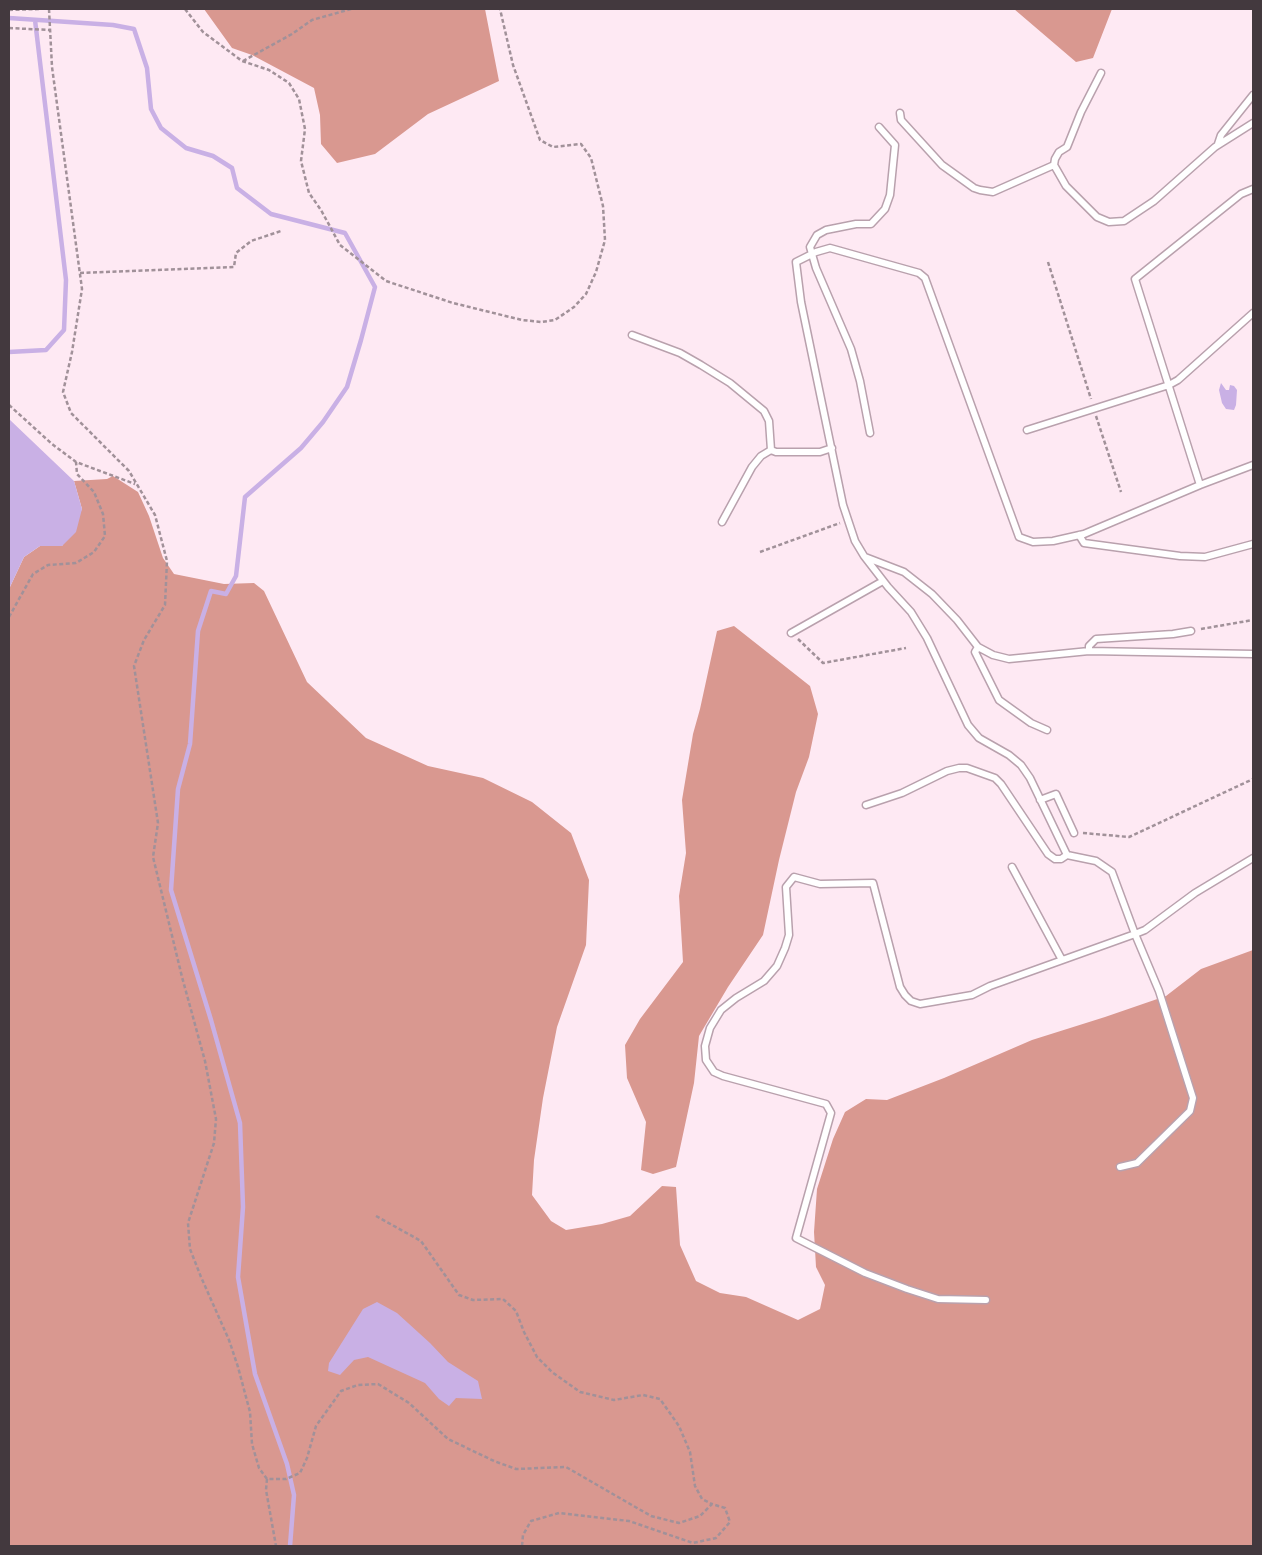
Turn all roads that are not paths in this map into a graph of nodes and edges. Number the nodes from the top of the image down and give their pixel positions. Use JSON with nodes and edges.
{"nodes":[{"id":1,"x":1101,"y":73,"type":"dead end"},
{"id":2,"x":1253,"y":95,"type":"edge"},
{"id":3,"x":900,"y":113,"type":"dead end"},
{"id":4,"x":1253,"y":123,"type":"edge"},
{"id":5,"x":879,"y":127,"type":"dead end"},
{"id":6,"x":1218,"y":145,"type":"junction"},
{"id":7,"x":1054,"y":165,"type":"junction"},
{"id":8,"x":1253,"y":189,"type":"edge"},
{"id":9,"x":812,"y":254,"type":"junction"},
{"id":10,"x":1253,"y":313,"type":"edge"},
{"id":11,"x":632,"y":335,"type":"dead end"},
{"id":12,"x":1169,"y":385,"type":"junction"},
{"id":13,"x":1027,"y":430,"type":"dead end"},
{"id":14,"x":870,"y":433,"type":"dead end"},
{"id":15,"x":832,"y":448,"type":"junction"},
{"id":16,"x":771,"y":450,"type":"junction"},
{"id":17,"x":1253,"y":465,"type":"edge"},
{"id":18,"x":1200,"y":485,"type":"junction"},
{"id":19,"x":722,"y":522,"type":"dead end"},
{"id":20,"x":1080,"y":535,"type":"junction"},
{"id":21,"x":1253,"y":544,"type":"edge"},
{"id":22,"x":864,"y":556,"type":"junction"},
{"id":23,"x":883,"y":581,"type":"junction"},
{"id":24,"x":1191,"y":631,"type":"road end"},
{"id":25,"x":791,"y":633,"type":"road end"},
{"id":26,"x":978,"y":647,"type":"junction"},
{"id":27,"x":1089,"y":651,"type":"junction"},
{"id":28,"x":1253,"y":654,"type":"edge"},
{"id":29,"x":1047,"y":730,"type":"dead end"},
{"id":30,"x":1040,"y":800,"type":"junction"},
{"id":31,"x":866,"y":805,"type":"dead end"},
{"id":32,"x":1074,"y":833,"type":"road end"},
{"id":33,"x":1067,"y":855,"type":"junction"},
{"id":34,"x":1253,"y":858,"type":"edge"},
{"id":35,"x":1012,"y":867,"type":"dead end"},
{"id":36,"x":1135,"y":934,"type":"junction"},
{"id":37,"x":1062,"y":960,"type":"junction"},
{"id":38,"x":1120,"y":1167,"type":"dead end"},
{"id":39,"x":986,"y":1300,"type":"dead end"}],
"edges":[{"from":1,"to":7,"type":"lane"},
{"from":2,"to":6,"type":"lane"},
{"from":3,"to":7,"type":"lane"},
{"from":4,"to":6,"type":"lane"},
{"from":5,"to":9,"type":"lane"},
{"from":6,"to":7,"type":"lane"},
{"from":8,"to":12,"type":"lane"},
{"from":9,"to":14,"type":"lane"},
{"from":9,"to":15,"type":"lane"},
{"from":9,"to":20,"type":"lane"},
{"from":10,"to":12,"type":"lane"},
{"from":11,"to":16,"type":"lane"},
{"from":12,"to":13,"type":"lane"},
{"from":12,"to":18,"type":"lane"},
{"from":15,"to":16,"type":"lane"},
{"from":15,"to":22,"type":"lane"},
{"from":16,"to":19,"type":"lane"},
{"from":17,"to":18,"type":"lane"},
{"from":18,"to":20,"type":"lane"},
{"from":20,"to":21,"type":"lane"},
{"from":22,"to":23,"type":"lane"},
{"from":22,"to":26,"type":"lane"},
{"from":23,"to":25,"type":"lane"},
{"from":23,"to":30,"type":"lane"},
{"from":24,"to":27,"type":"lane"},
{"from":26,"to":27,"type":"lane"},
{"from":26,"to":29,"type":"lane"},
{"from":27,"to":28,"type":"lane"},
{"from":30,"to":32,"type":"lane"},
{"from":30,"to":33,"type":"lane"},
{"from":31,"to":33,"type":"lane"},
{"from":33,"to":36,"type":"lane"},
{"from":34,"to":36,"type":"lane"},
{"from":35,"to":37,"type":"lane"},
{"from":36,"to":37,"type":"lane"},
{"from":36,"to":38,"type":"lane"},
{"from":37,"to":39,"type":"lane"}]}
